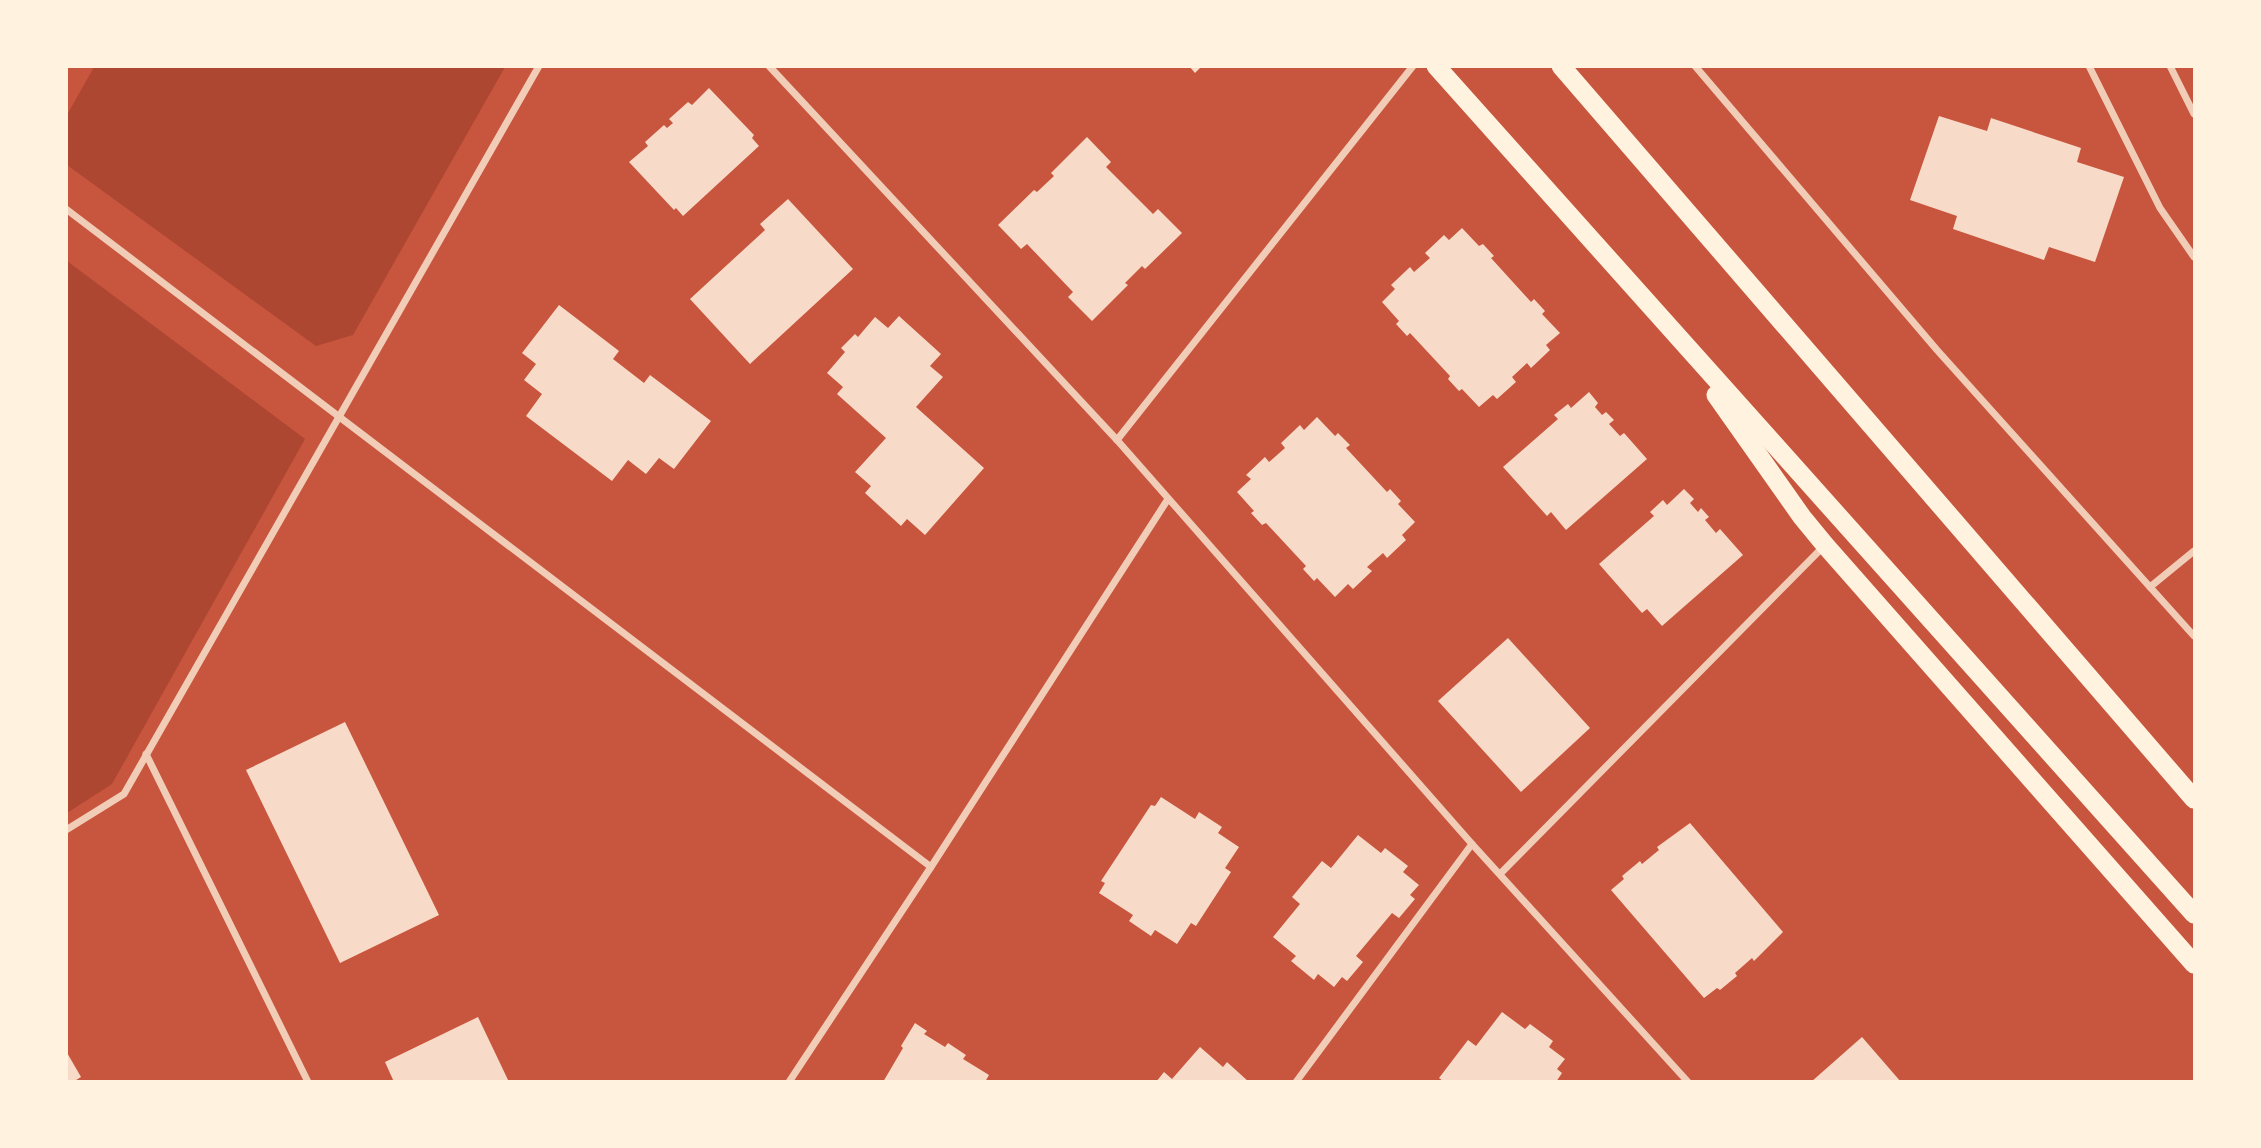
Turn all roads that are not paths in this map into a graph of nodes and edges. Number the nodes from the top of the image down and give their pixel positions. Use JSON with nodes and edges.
{"nodes":[{"id":1,"x":539,"y":66,"type":"edge"},
{"id":2,"x":769,"y":66,"type":"edge"},
{"id":3,"x":1413,"y":66,"type":"edge"},
{"id":4,"x":1436,"y":66,"type":"edge"},
{"id":5,"x":1561,"y":66,"type":"edge"},
{"id":6,"x":1695,"y":66,"type":"edge"},
{"id":7,"x":2089,"y":66,"type":"edge"},
{"id":8,"x":2170,"y":66,"type":"edge"},
{"id":9,"x":2194,"y":114,"type":"edge"},
{"id":10,"x":66,"y":209,"type":"edge"},
{"id":11,"x":2194,"y":257,"type":"edge"},
{"id":12,"x":1668,"y":326,"type":"junction"},
{"id":13,"x":338,"y":416,"type":"junction"},
{"id":14,"x":1116,"y":440,"type":"junction"},
{"id":15,"x":1168,"y":499,"type":"junction"},
{"id":16,"x":1825,"y":545,"type":"junction"},
{"id":17,"x":2194,"y":551,"type":"edge"},
{"id":18,"x":2150,"y":587,"type":"junction"},
{"id":19,"x":2194,"y":636,"type":"edge"},
{"id":20,"x":146,"y":754,"type":"junction"},
{"id":21,"x":2194,"y":799,"type":"edge"},
{"id":22,"x":66,"y":830,"type":"edge"},
{"id":23,"x":1472,"y":844,"type":"junction"},
{"id":24,"x":931,"y":867,"type":"junction"},
{"id":25,"x":1500,"y":874,"type":"junction"},
{"id":26,"x":2194,"y":914,"type":"edge"},
{"id":27,"x":2194,"y":964,"type":"edge"},
{"id":28,"x":308,"y":1082,"type":"edge"},
{"id":29,"x":789,"y":1082,"type":"edge"},
{"id":30,"x":1296,"y":1082,"type":"edge"},
{"id":31,"x":1688,"y":1082,"type":"edge"}],
"edges":[{"from":1,"to":13,"type":"street"},
{"from":2,"to":14,"type":"street"},
{"from":3,"to":14,"type":"street"},
{"from":4,"to":12,"type":"highway"},
{"from":5,"to":21,"type":"highway"},
{"from":6,"to":18,"type":"street"},
{"from":7,"to":11,"type":"street"},
{"from":8,"to":9,"type":"street"},
{"from":10,"to":13,"type":"street"},
{"from":12,"to":16,"type":"highway"},
{"from":12,"to":26,"type":"highway"},
{"from":13,"to":20,"type":"street"},
{"from":13,"to":24,"type":"street"},
{"from":14,"to":15,"type":"street"},
{"from":15,"to":23,"type":"street"},
{"from":15,"to":24,"type":"street"},
{"from":16,"to":25,"type":"street"},
{"from":16,"to":27,"type":"highway"},
{"from":17,"to":18,"type":"street"},
{"from":18,"to":19,"type":"street"},
{"from":20,"to":22,"type":"street"},
{"from":20,"to":28,"type":"street"},
{"from":23,"to":25,"type":"street"},
{"from":23,"to":30,"type":"street"},
{"from":24,"to":29,"type":"street"},
{"from":25,"to":31,"type":"street"}]}
